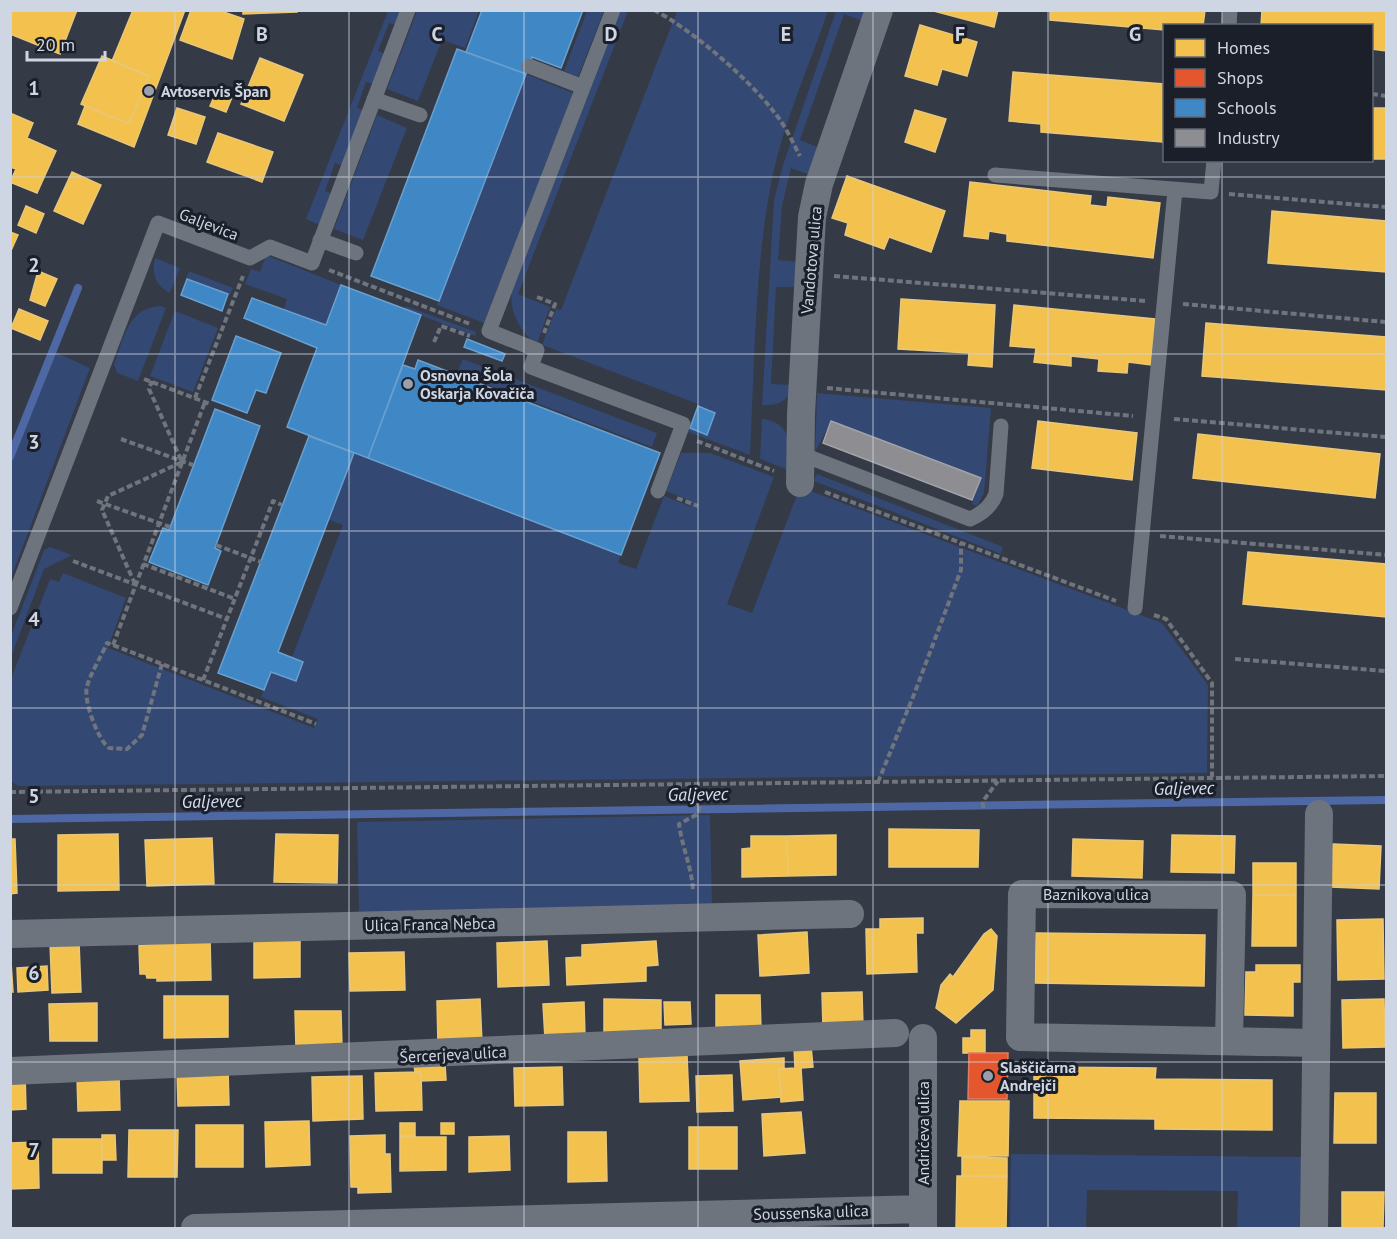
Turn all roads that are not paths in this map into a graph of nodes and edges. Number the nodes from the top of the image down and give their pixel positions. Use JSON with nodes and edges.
{"nodes":[{"id":1,"x":408,"y":10,"type":"edge"},
{"id":2,"x":613,"y":10,"type":"edge"},
{"id":3,"x":879,"y":10,"type":"edge"},
{"id":4,"x":529,"y":66,"type":"dead end"},
{"id":5,"x":583,"y":87,"type":"junction"},
{"id":6,"x":374,"y":99,"type":"junction"},
{"id":7,"x":420,"y":115,"type":"dead end"},
{"id":8,"x":1214,"y":162,"type":"edge"},
{"id":9,"x":995,"y":176,"type":"dead end"},
{"id":10,"x":1175,"y":190,"type":"junction"},
{"id":11,"x":320,"y":240,"type":"junction"},
{"id":12,"x":356,"y":253,"type":"dead end"},
{"id":13,"x":1002,"y":426,"type":"dead end"},
{"id":14,"x":801,"y":454,"type":"junction"},
{"id":15,"x":800,"y":483,"type":"road end"},
{"id":16,"x":658,"y":491,"type":"dead end"},
{"id":17,"x":10,"y":608,"type":"edge"},
{"id":18,"x":1136,"y":608,"type":"road end"},
{"id":19,"x":1319,"y":814,"type":"dead end"},
{"id":20,"x":850,"y":914,"type":"dead end"},
{"id":21,"x":10,"y":934,"type":"edge"},
{"id":22,"x":895,"y":1033,"type":"dead end"},
{"id":23,"x":923,"y":1038,"type":"dead end"},
{"id":24,"x":1229,"y":1041,"type":"junction"},
{"id":25,"x":1315,"y":1043,"type":"junction"},
{"id":26,"x":10,"y":1071,"type":"edge"},
{"id":27,"x":923,"y":1219,"type":"edge"},
{"id":28,"x":195,"y":1228,"type":"edge"},
{"id":29,"x":1314,"y":1228,"type":"edge"}],
"edges":[{"from":1,"to":6,"type":"lane"},
{"from":2,"to":5,"type":"lane"},
{"from":3,"to":14,"type":"street","name":"Vandotova ulica"},
{"from":4,"to":5,"type":"lane"},
{"from":5,"to":16,"type":"lane"},
{"from":6,"to":7,"type":"lane"},
{"from":6,"to":11,"type":"lane"},
{"from":8,"to":10,"type":"lane"},
{"from":9,"to":10,"type":"lane"},
{"from":10,"to":18,"type":"lane"},
{"from":11,"to":12,"type":"lane"},
{"from":11,"to":17,"type":"lane","name":"Galjevica"},
{"from":13,"to":14,"type":"lane"},
{"from":14,"to":15,"type":"street","name":"Vandotova ulica"},
{"from":19,"to":25,"type":"street"},
{"from":20,"to":21,"type":"street","name":"Ulica Franca Nebca"},
{"from":22,"to":26,"type":"street","name":"Šercerjeva ulica"},
{"from":23,"to":27,"type":"street","name":"Andrićeva ulica"},
{"from":24,"to":24,"type":"street","name":"Baznikova ulica"},
{"from":24,"to":25,"type":"street","name":"Baznikova ulica"},
{"from":25,"to":29,"type":"street"},
{"from":27,"to":28,"type":"street","name":"Soussenska ulica"}]}
